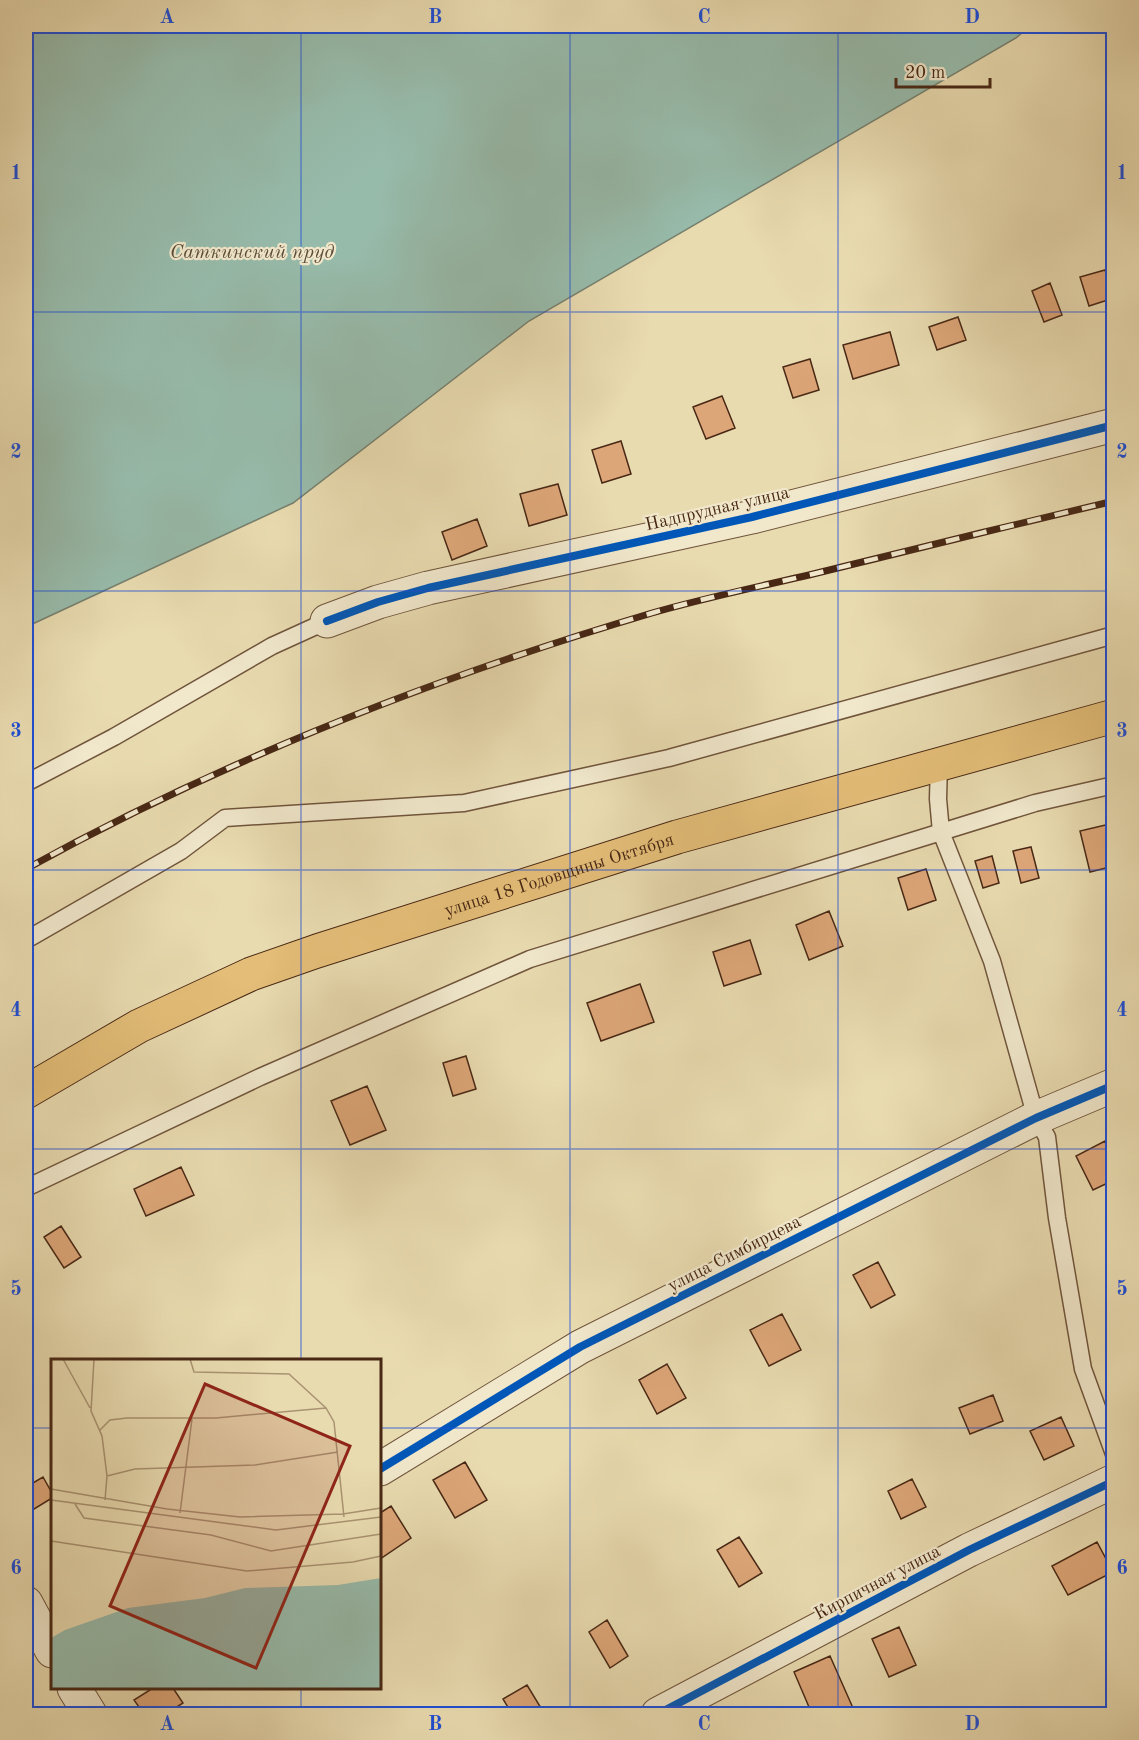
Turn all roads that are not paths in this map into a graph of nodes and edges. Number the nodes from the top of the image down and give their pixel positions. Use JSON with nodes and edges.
{"nodes":[{"id":1,"x":1113,"y":425,"type":"edge"},
{"id":2,"x":327,"y":621,"type":"joint"},
{"id":3,"x":1113,"y":635,"type":"edge"},
{"id":4,"x":1113,"y":716,"type":"edge"},
{"id":5,"x":939,"y":763,"type":"junction"},
{"id":6,"x":26,"y":783,"type":"edge"},
{"id":7,"x":1113,"y":785,"type":"edge"},
{"id":8,"x":941,"y":832,"type":"junction"},
{"id":9,"x":26,"y":940,"type":"edge"},
{"id":10,"x":1113,"y":1085,"type":"edge"},
{"id":11,"x":26,"y":1092,"type":"edge"},
{"id":12,"x":1036,"y":1118,"type":"junction"},
{"id":13,"x":26,"y":1188,"type":"edge"},
{"id":14,"x":1113,"y":1454,"type":"edge"},
{"id":15,"x":381,"y":1468,"type":"edge"},
{"id":16,"x":1113,"y":1481,"type":"edge"},
{"id":17,"x":26,"y":1603,"type":"edge"},
{"id":18,"x":51,"y":1649,"type":"edge"},
{"id":19,"x":75,"y":1689,"type":"edge"},
{"id":20,"x":90,"y":1714,"type":"edge"},
{"id":21,"x":658,"y":1714,"type":"edge"}],
"edges":[{"from":1,"to":2,"type":"street","name":"Надпрудная улица"},
{"from":2,"to":6,"type":"lane"},
{"from":3,"to":9,"type":"lane"},
{"from":4,"to":5,"type":"main road","name":"улица 18 Годовщины Октября"},
{"from":5,"to":8,"type":"lane"},
{"from":5,"to":11,"type":"main road","name":"улица 18 Годовщины Октября"},
{"from":7,"to":8,"type":"lane"},
{"from":8,"to":12,"type":"lane"},
{"from":8,"to":13,"type":"lane"},
{"from":10,"to":12,"type":"street","name":"улица Симбирцева"},
{"from":12,"to":14,"type":"lane"},
{"from":12,"to":15,"type":"street","name":"улица Симбирцева"},
{"from":16,"to":21,"type":"street","name":"Кирпичная улица"},
{"from":17,"to":18,"type":"street"},
{"from":19,"to":20,"type":"street"}]}
